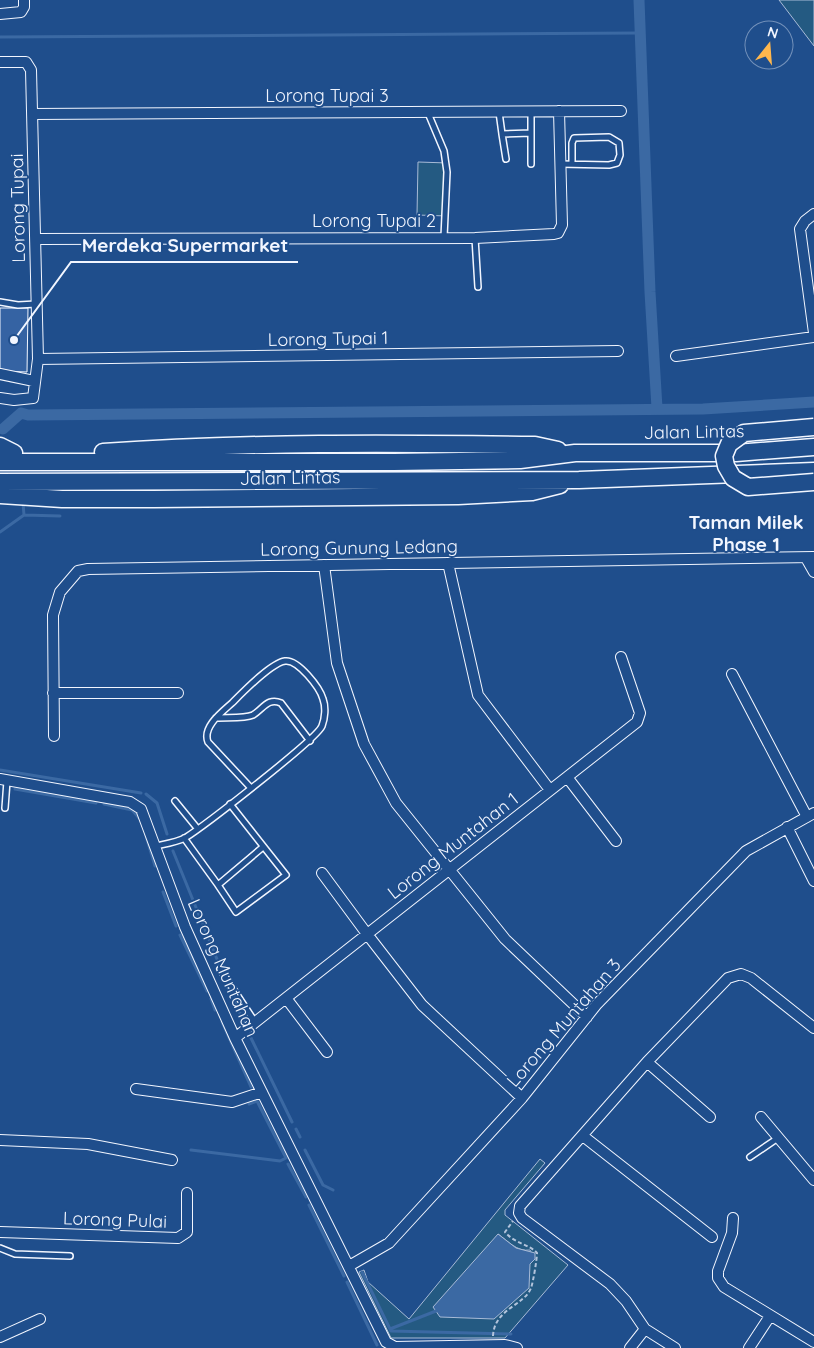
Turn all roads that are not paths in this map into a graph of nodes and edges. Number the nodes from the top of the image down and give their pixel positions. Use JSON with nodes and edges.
{"nodes":[{"id":1,"x":24,"y":0,"type":"edge"},
{"id":2,"x":0,"y":14,"type":"edge"},
{"id":3,"x":0,"y":62,"type":"edge"},
{"id":4,"x":559,"y":111,"type":"junction"},
{"id":5,"x":621,"y":111,"type":"dead end"},
{"id":6,"x":428,"y":112,"type":"junction"},
{"id":7,"x":499,"y":112,"type":"junction"},
{"id":8,"x":531,"y":112,"type":"junction"},
{"id":9,"x":32,"y":114,"type":"junction"},
{"id":10,"x":531,"y":133,"type":"junction"},
{"id":11,"x":502,"y":134,"type":"junction"},
{"id":12,"x":506,"y":159,"type":"dead end"},
{"id":13,"x":531,"y":164,"type":"dead end"},
{"id":14,"x":560,"y":164,"type":"junction"},
{"id":15,"x":572,"y":164,"type":"junction"},
{"id":16,"x":814,"y":214,"type":"edge"},
{"id":17,"x":444,"y":237,"type":"junction"},
{"id":18,"x":475,"y":238,"type":"junction"},
{"id":19,"x":36,"y":240,"type":"junction"},
{"id":20,"x":478,"y":287,"type":"dead end"},
{"id":21,"x":0,"y":302,"type":"edge"},
{"id":22,"x":36,"y":304,"type":"junction"},
{"id":23,"x":814,"y":333,"type":"edge"},
{"id":24,"x":814,"y":337,"type":"edge"},
{"id":25,"x":618,"y":351,"type":"dead end"},
{"id":26,"x":676,"y":356,"type":"dead end"},
{"id":27,"x":38,"y":359,"type":"junction"},
{"id":28,"x":0,"y":374,"type":"edge"},
{"id":29,"x":34,"y":381,"type":"junction"},
{"id":30,"x":0,"y":398,"type":"edge"},
{"id":31,"x":814,"y":427,"type":"edge"},
{"id":32,"x":814,"y":446,"type":"edge"},
{"id":33,"x":4,"y":452,"type":"edge"},
{"id":34,"x":575,"y":453,"type":"junction"},
{"id":35,"x":0,"y":462,"type":"edge"},
{"id":36,"x":814,"y":471,"type":"edge"},
{"id":37,"x":579,"y":480,"type":"junction"},
{"id":38,"x":0,"y":482,"type":"edge"},
{"id":39,"x":814,"y":482,"type":"edge"},
{"id":40,"x":0,"y":495,"type":"edge"},
{"id":41,"x":17,"y":496,"type":"junction"},
{"id":42,"x":62,"y":498,"type":"junction"},
{"id":43,"x":0,"y":508,"type":"edge"},
{"id":44,"x":810,"y":557,"type":"edge"},
{"id":45,"x":448,"y":563,"type":"junction"},
{"id":46,"x":324,"y":565,"type":"junction"},
{"id":47,"x":814,"y":572,"type":"edge"},
{"id":48,"x":621,"y":657,"type":"dead end"},
{"id":49,"x":732,"y":674,"type":"dead end"},
{"id":50,"x":53,"y":693,"type":"junction"},
{"id":51,"x":178,"y":693,"type":"dead end"},
{"id":52,"x":216,"y":718,"type":"junction"},
{"id":53,"x":54,"y":736,"type":"dead end"},
{"id":54,"x":310,"y":741,"type":"junction"},
{"id":55,"x":567,"y":778,"type":"junction"},
{"id":56,"x":4,"y":780,"type":"edge"},
{"id":57,"x":250,"y":787,"type":"junction"},
{"id":58,"x":550,"y":790,"type":"junction"},
{"id":59,"x":175,"y":801,"type":"dead end"},
{"id":60,"x":230,"y":804,"type":"junction"},
{"id":61,"x":5,"y":808,"type":"dead end"},
{"id":62,"x":810,"y":815,"type":"edge"},
{"id":63,"x":787,"y":827,"type":"junction"},
{"id":64,"x":197,"y":828,"type":"junction"},
{"id":65,"x":184,"y":838,"type":"junction"},
{"id":66,"x":616,"y":841,"type":"dead end"},
{"id":67,"x":156,"y":846,"type":"junction"},
{"id":68,"x":263,"y":847,"type":"junction"},
{"id":69,"x":449,"y":869,"type":"junction"},
{"id":70,"x":322,"y":873,"type":"dead end"},
{"id":71,"x":814,"y":881,"type":"edge"},
{"id":72,"x":218,"y":885,"type":"junction"},
{"id":73,"x":367,"y":934,"type":"junction"},
{"id":74,"x":220,"y":969,"type":"dead end"},
{"id":75,"x":286,"y":998,"type":"junction"},
{"id":76,"x":587,"y":1017,"type":"junction"},
{"id":77,"x":255,"y":1023,"type":"junction"},
{"id":78,"x":814,"y":1028,"type":"edge"},
{"id":79,"x":235,"y":1038,"type":"junction"},
{"id":80,"x":327,"y":1052,"type":"dead end"},
{"id":81,"x":647,"y":1062,"type":"junction"},
{"id":82,"x":136,"y":1089,"type":"dead end"},
{"id":83,"x":262,"y":1092,"type":"junction"},
{"id":84,"x":522,"y":1098,"type":"junction"},
{"id":85,"x":710,"y":1116,"type":"dead end"},
{"id":86,"x":761,"y":1117,"type":"dead end"},
{"id":87,"x":583,"y":1136,"type":"junction"},
{"id":88,"x":779,"y":1138,"type":"junction"},
{"id":89,"x":0,"y":1140,"type":"edge"},
{"id":90,"x":750,"y":1157,"type":"dead end"},
{"id":91,"x":172,"y":1160,"type":"dead end"},
{"id":92,"x":814,"y":1180,"type":"edge"},
{"id":93,"x":188,"y":1193,"type":"dead end"},
{"id":94,"x":733,"y":1218,"type":"dead end"},
{"id":95,"x":0,"y":1232,"type":"edge"},
{"id":96,"x":712,"y":1237,"type":"dead end"},
{"id":97,"x":0,"y":1248,"type":"edge"},
{"id":98,"x":70,"y":1256,"type":"dead end"},
{"id":99,"x":349,"y":1266,"type":"junction"},
{"id":100,"x":770,"y":1316,"type":"junction"},
{"id":101,"x":40,"y":1319,"type":"dead end"},
{"id":102,"x":645,"y":1329,"type":"junction"},
{"id":103,"x":0,"y":1337,"type":"edge"},
{"id":104,"x":814,"y":1342,"type":"edge"},
{"id":105,"x":517,"y":1348,"type":"edge"},
{"id":106,"x":630,"y":1348,"type":"edge"},
{"id":107,"x":675,"y":1348,"type":"edge"},
{"id":108,"x":749,"y":1348,"type":"edge"}],
"edges":[{"from":1,"to":2,"type":"street"},
{"from":3,"to":9,"type":"street","name":"Lorong Tupai"},
{"from":4,"to":5,"type":"street","name":"Lorong Tupai 3"},
{"from":4,"to":8,"type":"street","name":"Lorong Tupai 3"},
{"from":4,"to":14,"type":"street","name":"Lorong Tupai 2"},
{"from":6,"to":7,"type":"street","name":"Lorong Tupai 3"},
{"from":6,"to":9,"type":"street","name":"Lorong Tupai 3"},
{"from":6,"to":17,"type":"lane"},
{"from":7,"to":8,"type":"street","name":"Lorong Tupai 3"},
{"from":7,"to":11,"type":"lane"},
{"from":8,"to":10,"type":"lane"},
{"from":9,"to":19,"type":"street","name":"Lorong Tupai"},
{"from":10,"to":11,"type":"lane"},
{"from":10,"to":13,"type":"lane"},
{"from":11,"to":12,"type":"lane"},
{"from":14,"to":15,"type":"lane"},
{"from":14,"to":18,"type":"street","name":"Lorong Tupai 2"},
{"from":15,"to":15,"type":"lane"},
{"from":16,"to":23,"type":"street"},
{"from":17,"to":18,"type":"street","name":"Lorong Tupai 2"},
{"from":17,"to":19,"type":"street","name":"Lorong Tupai 2"},
{"from":18,"to":20,"type":"lane"},
{"from":19,"to":22,"type":"street","name":"Lorong Tupai"},
{"from":21,"to":22,"type":"lane"},
{"from":22,"to":27,"type":"street","name":"Lorong Tupai"},
{"from":24,"to":26,"type":"street"},
{"from":25,"to":27,"type":"street","name":"Lorong Tupai 1"},
{"from":27,"to":29,"type":"street","name":"Lorong Tupai"},
{"from":28,"to":29,"type":"street"},
{"from":29,"to":30,"type":"street","name":"Lorong Tupai"},
{"from":31,"to":39,"type":"highway","bridge":true},
{"from":32,"to":34,"type":"highway","name":"Jalan Lintas"},
{"from":33,"to":34,"type":"highway","name":"Jalan Lintas"},
{"from":34,"to":35,"type":"highway","name":"Jalan Lintas"},
{"from":36,"to":37,"type":"highway","name":"Jalan Lintas"},
{"from":37,"to":38,"type":"highway","name":"Jalan Lintas"},
{"from":37,"to":42,"type":"highway","name":"Jalan Lintas"},
{"from":38,"to":41,"type":"highway"},
{"from":40,"to":41,"type":"highway","name":"Jalan Lintas"},
{"from":41,"to":42,"type":"highway","name":"Jalan Lintas"},
{"from":42,"to":43,"type":"highway"},
{"from":44,"to":45,"type":"street","name":"Lorong Gunung Ledang"},
{"from":44,"to":47,"type":"street"},
{"from":45,"to":46,"type":"street","name":"Lorong Gunung Ledang"},
{"from":45,"to":58,"type":"street"},
{"from":46,"to":50,"type":"street","name":"Lorong Gunung Ledang"},
{"from":46,"to":69,"type":"street"},
{"from":48,"to":55,"type":"street","name":"Lorong Muntahan 1"},
{"from":49,"to":62,"type":"street"},
{"from":50,"to":51,"type":"street"},
{"from":50,"to":53,"type":"street","name":"Lorong Gunung Ledang"},
{"from":52,"to":54,"type":"lane"},
{"from":52,"to":54,"type":"lane"},
{"from":52,"to":57,"type":"lane"},
{"from":54,"to":57,"type":"lane"},
{"from":55,"to":58,"type":"street","name":"Lorong Muntahan 1"},
{"from":55,"to":66,"type":"street"},
{"from":56,"to":61,"type":"lane"},
{"from":56,"to":67,"type":"street","name":"Lorong Muntahan"},
{"from":57,"to":60,"type":"lane"},
{"from":58,"to":69,"type":"street","name":"Lorong Muntahan 1"},
{"from":59,"to":64,"type":"lane"},
{"from":60,"to":64,"type":"lane"},
{"from":60,"to":68,"type":"lane"},
{"from":62,"to":63,"type":"street","name":"Lorong Muntahan 3"},
{"from":63,"to":71,"type":"street"},
{"from":63,"to":76,"type":"street","name":"Lorong Muntahan 3"},
{"from":64,"to":65,"type":"lane"},
{"from":65,"to":67,"type":"lane"},
{"from":65,"to":72,"type":"lane"},
{"from":67,"to":79,"type":"street","name":"Lorong Muntahan"},
{"from":68,"to":72,"type":"lane"},
{"from":68,"to":72,"type":"lane"},
{"from":69,"to":73,"type":"street","name":"Lorong Muntahan 1"},
{"from":69,"to":76,"type":"street"},
{"from":70,"to":73,"type":"street"},
{"from":73,"to":75,"type":"street","name":"Lorong Muntahan 1"},
{"from":73,"to":84,"type":"street"},
{"from":74,"to":77,"type":"lane"},
{"from":75,"to":77,"type":"street","name":"Lorong Muntahan 1"},
{"from":75,"to":80,"type":"street"},
{"from":76,"to":84,"type":"street","name":"Lorong Muntahan 3"},
{"from":77,"to":79,"type":"street","name":"Lorong Muntahan 1"},
{"from":78,"to":81,"type":"street"},
{"from":79,"to":83,"type":"street","name":"Lorong Muntahan"},
{"from":81,"to":85,"type":"street"},
{"from":81,"to":87,"type":"street"},
{"from":82,"to":83,"type":"street"},
{"from":83,"to":99,"type":"street","name":"Lorong Muntahan"},
{"from":84,"to":99,"type":"street","name":"Lorong Muntahan 3"},
{"from":86,"to":88,"type":"street"},
{"from":87,"to":96,"type":"street"},
{"from":87,"to":102,"type":"street"},
{"from":88,"to":90,"type":"lane"},
{"from":88,"to":92,"type":"street"},
{"from":89,"to":91,"type":"street"},
{"from":93,"to":95,"type":"street","name":"Lorong Pulai"},
{"from":94,"to":100,"type":"street"},
{"from":97,"to":98,"type":"lane"},
{"from":99,"to":105,"type":"street","name":"Lorong Muntahan"},
{"from":100,"to":104,"type":"street"},
{"from":100,"to":108,"type":"street"},
{"from":101,"to":103,"type":"street"},
{"from":102,"to":106,"type":"street"},
{"from":102,"to":107,"type":"street"}]}
